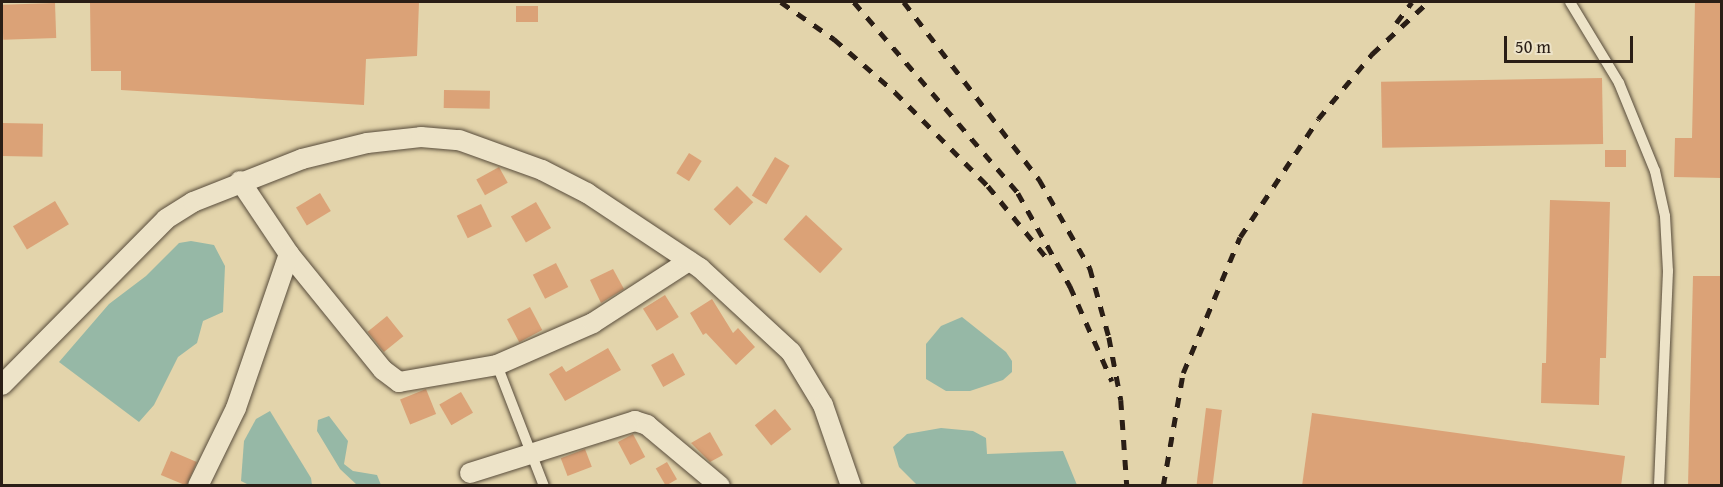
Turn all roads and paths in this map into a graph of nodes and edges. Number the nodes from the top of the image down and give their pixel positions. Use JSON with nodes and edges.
{"nodes":[{"id":1,"x":1570,"y":2,"type":"edge"},
{"id":2,"x":240,"y":181,"type":"junction"},
{"id":3,"x":289,"y":254,"type":"junction"},
{"id":4,"x":689,"y":261,"type":"junction"},
{"id":5,"x":496,"y":365,"type":"junction"},
{"id":6,"x":2,"y":385,"type":"edge"},
{"id":7,"x":531,"y":453,"type":"junction"},
{"id":8,"x":470,"y":473,"type":"dead end"},
{"id":9,"x":198,"y":486,"type":"edge"},
{"id":10,"x":544,"y":486,"type":"edge"},
{"id":11,"x":720,"y":486,"type":"edge"},
{"id":12,"x":850,"y":486,"type":"edge"},
{"id":13,"x":1659,"y":486,"type":"edge"}],
"edges":[{"from":1,"to":13,"type":"lane"},
{"from":2,"to":3,"type":"street"},
{"from":2,"to":4,"type":"street"},
{"from":2,"to":6,"type":"street"},
{"from":3,"to":5,"type":"street"},
{"from":3,"to":9,"type":"street"},
{"from":4,"to":5,"type":"street"},
{"from":4,"to":12,"type":"street"},
{"from":5,"to":7,"type":"lane"},
{"from":7,"to":8,"type":"street"},
{"from":7,"to":10,"type":"lane"},
{"from":7,"to":11,"type":"street"}]}
